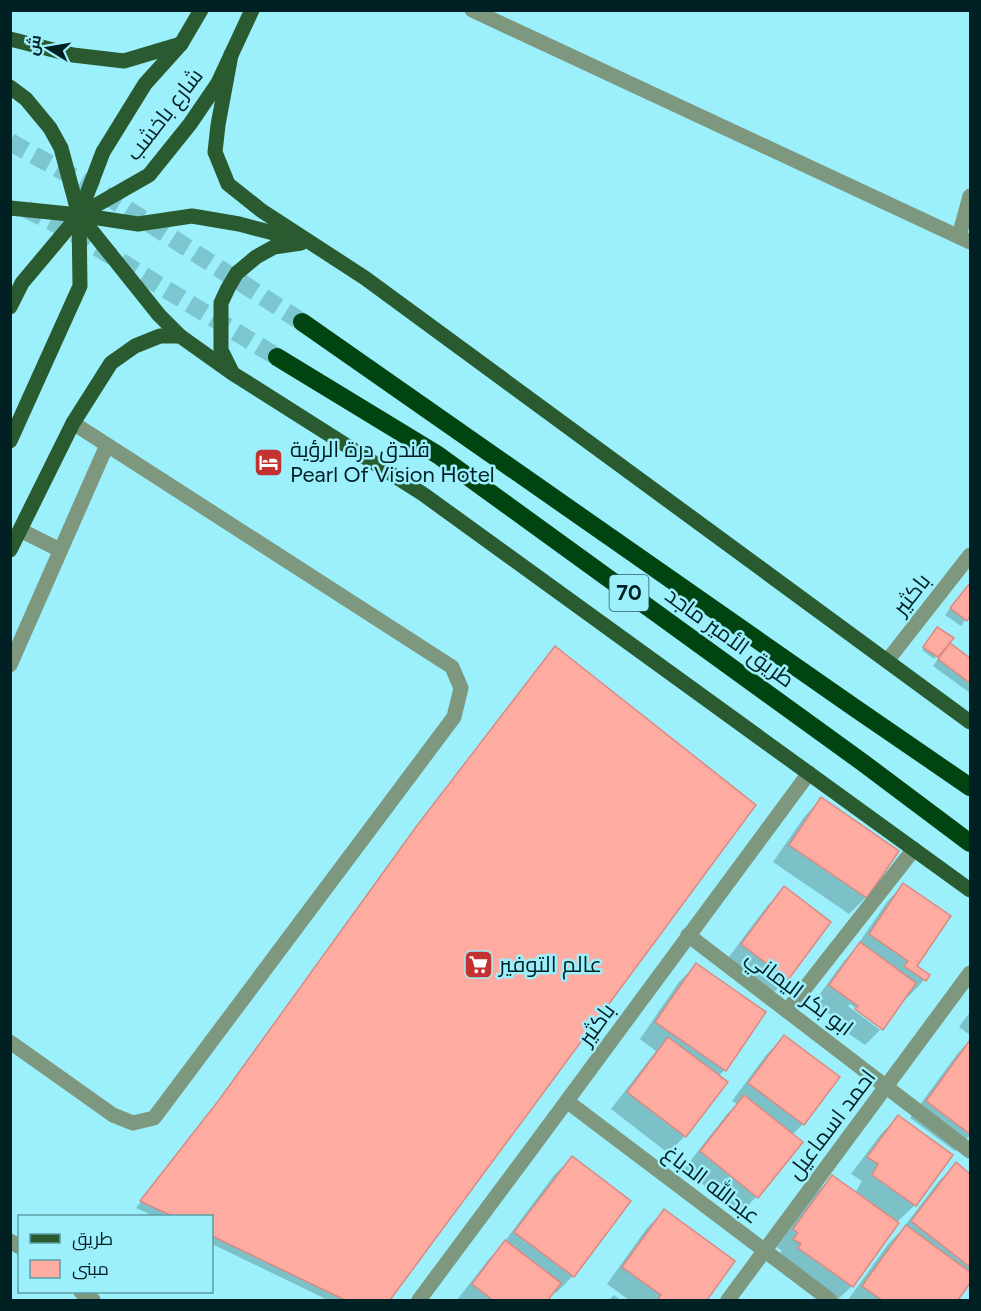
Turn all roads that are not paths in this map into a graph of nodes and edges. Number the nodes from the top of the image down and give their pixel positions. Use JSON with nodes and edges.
{"nodes":[{"id":1,"x":201,"y":10,"type":"edge"},
{"id":2,"x":252,"y":10,"type":"edge"},
{"id":3,"x":472,"y":10,"type":"edge"},
{"id":4,"x":10,"y":39,"type":"edge"},
{"id":5,"x":181,"y":44,"type":"junction"},
{"id":6,"x":231,"y":55,"type":"junction"},
{"id":7,"x":10,"y":87,"type":"edge"},
{"id":8,"x":970,"y":196,"type":"edge"},
{"id":9,"x":10,"y":208,"type":"edge"},
{"id":10,"x":79,"y":215,"type":"junction"},
{"id":11,"x":965,"y":239,"type":"edge"},
{"id":12,"x":308,"y":242,"type":"junction"},
{"id":13,"x":10,"y":307,"type":"edge"},
{"id":14,"x":302,"y":322,"type":"tunnel mouth"},
{"id":15,"x":180,"y":336,"type":"junction"},
{"id":16,"x":277,"y":357,"type":"tunnel mouth"},
{"id":17,"x":232,"y":373,"type":"junction"},
{"id":18,"x":73,"y":423,"type":"junction"},
{"id":19,"x":10,"y":441,"type":"edge"},
{"id":20,"x":107,"y":445,"type":"junction"},
{"id":21,"x":20,"y":530,"type":"junction"},
{"id":22,"x":10,"y":550,"type":"edge"},
{"id":23,"x":60,"y":550,"type":"junction"},
{"id":24,"x":970,"y":555,"type":"edge"},
{"id":25,"x":887,"y":661,"type":"junction"},
{"id":26,"x":10,"y":664,"type":"edge"},
{"id":27,"x":970,"y":722,"type":"edge"},
{"id":28,"x":809,"y":773,"type":"junction"},
{"id":29,"x":970,"y":787,"type":"edge"},
{"id":30,"x":970,"y":843,"type":"edge"},
{"id":31,"x":914,"y":849,"type":"junction"},
{"id":32,"x":970,"y":890,"type":"edge"},
{"id":33,"x":688,"y":935,"type":"junction"},
{"id":34,"x":970,"y":973,"type":"edge"},
{"id":35,"x":787,"y":1011,"type":"junction"},
{"id":36,"x":10,"y":1042,"type":"edge"},
{"id":37,"x":887,"y":1087,"type":"junction"},
{"id":38,"x":568,"y":1102,"type":"junction"},
{"id":39,"x":970,"y":1151,"type":"edge"},
{"id":40,"x":764,"y":1252,"type":"junction"},
{"id":41,"x":419,"y":1300,"type":"edge"},
{"id":42,"x":728,"y":1300,"type":"edge"},
{"id":43,"x":830,"y":1300,"type":"edge"}],
"edges":[{"from":1,"to":5,"type":"main road","name":"شارع باخشب"},
{"from":2,"to":6,"type":"main road","name":"شارع باخشب"},
{"from":3,"to":11,"type":"street"},
{"from":4,"to":5,"type":"main road"},
{"from":5,"to":10,"type":"main road","name":"شارع باخشب"},
{"from":6,"to":10,"type":"main road","name":"شارع باخشب"},
{"from":6,"to":12,"type":"main road"},
{"from":7,"to":10,"type":"main road"},
{"from":8,"to":11,"type":"street"},
{"from":9,"to":10,"type":"main road"},
{"from":10,"to":12,"type":"main road"},
{"from":10,"to":13,"type":"main road","name":"شارع باخشب"},
{"from":10,"to":15,"type":"main road"},
{"from":10,"to":19,"type":"main road","name":"شارع باخشب"},
{"from":12,"to":17,"type":"main road"},
{"from":12,"to":25,"type":"main road"},
{"from":14,"to":29,"type":"highway","name":"طريق الأمير ماجد","number":"70"},
{"from":15,"to":17,"type":"main road"},
{"from":15,"to":18,"type":"main road"},
{"from":16,"to":30,"type":"highway","name":"طريق الأمير ماجد","number":"70"},
{"from":17,"to":28,"type":"main road"},
{"from":18,"to":20,"type":"street"},
{"from":18,"to":21,"type":"main road"},
{"from":20,"to":23,"type":"street"},
{"from":20,"to":36,"type":"street"},
{"from":21,"to":22,"type":"main road"},
{"from":21,"to":23,"type":"street"},
{"from":23,"to":26,"type":"street"},
{"from":24,"to":25,"type":"street","name":"باكثير"},
{"from":25,"to":27,"type":"main road"},
{"from":28,"to":31,"type":"main road"},
{"from":28,"to":33,"type":"street","name":"باكثير"},
{"from":31,"to":32,"type":"main road"},
{"from":31,"to":35,"type":"street"},
{"from":33,"to":35,"type":"street","name":"ابو بكر اليماني"},
{"from":33,"to":38,"type":"street","name":"باكثير"},
{"from":34,"to":37,"type":"street","name":"احمد اسماعيل"},
{"from":35,"to":37,"type":"street","name":"ابو بكر اليماني"},
{"from":37,"to":39,"type":"street","name":"ابو بكر اليماني"},
{"from":37,"to":40,"type":"street","name":"احمد اسماعيل"},
{"from":38,"to":40,"type":"street","name":"عبدالله الدباغ"},
{"from":38,"to":41,"type":"street","name":"باكثير"},
{"from":40,"to":42,"type":"street","name":"احمد اسماعيل"},
{"from":40,"to":43,"type":"street","name":"عبدالله الدباغ"}]}
